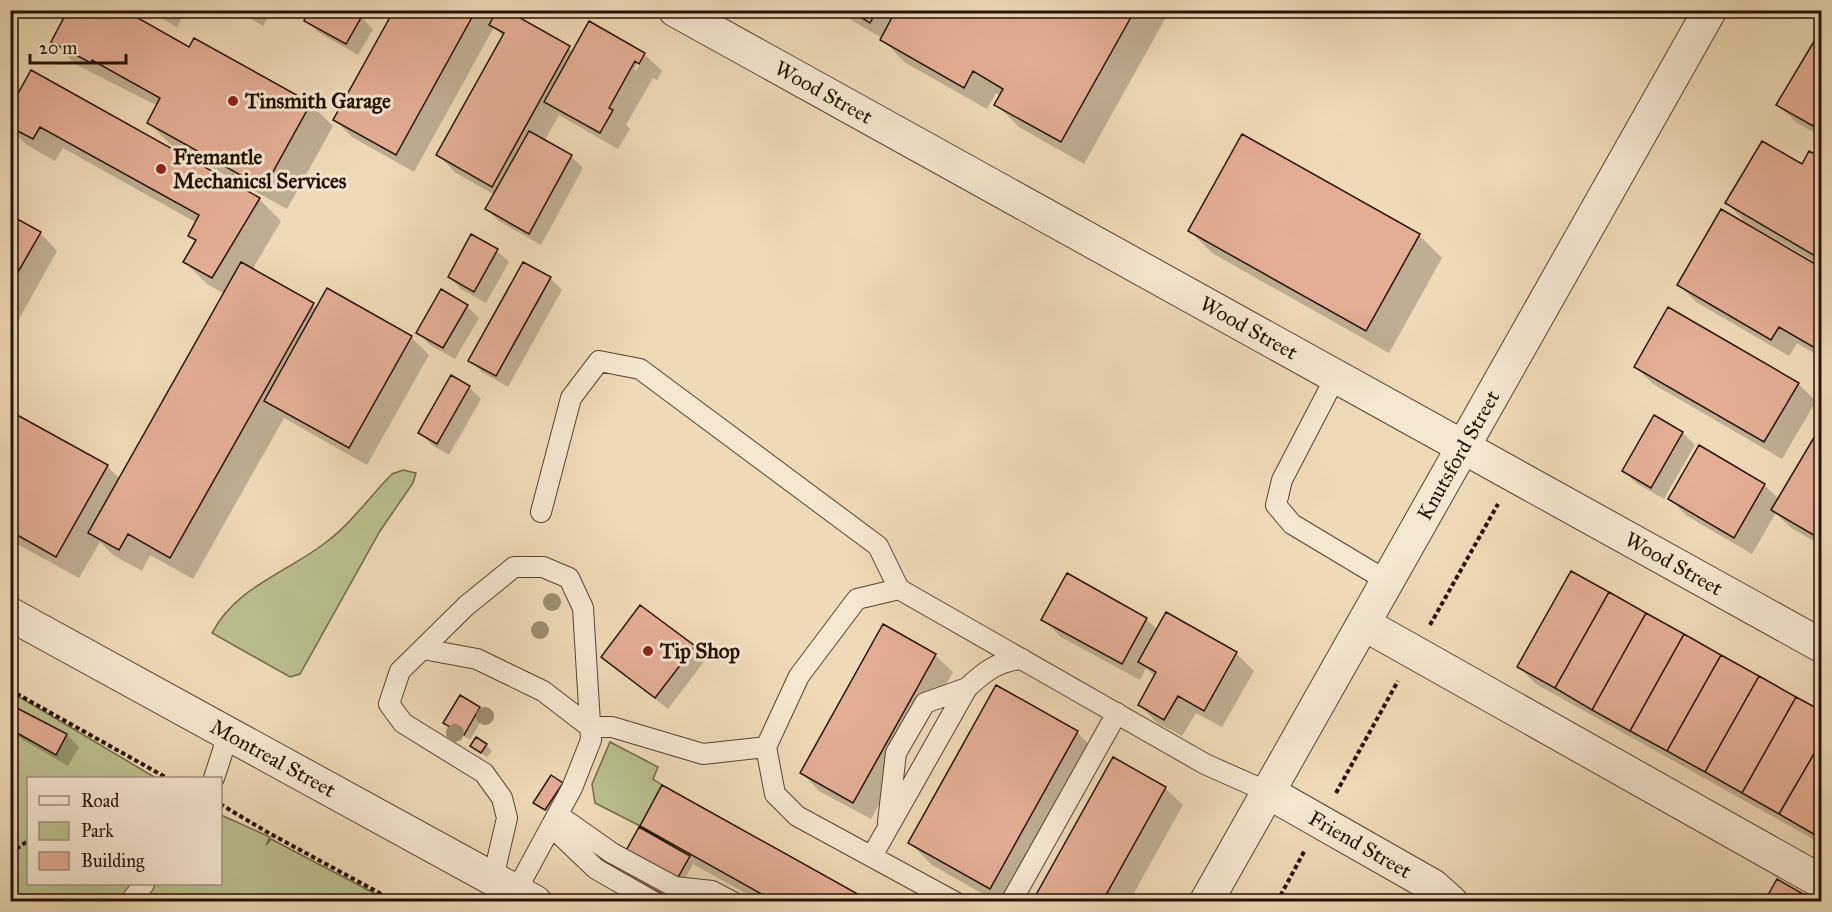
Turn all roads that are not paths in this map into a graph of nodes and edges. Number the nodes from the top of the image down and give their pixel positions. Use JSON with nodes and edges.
{"nodes":[{"id":1,"x":675,"y":10,"type":"edge"},
{"id":2,"x":1710,"y":10,"type":"edge"},
{"id":3,"x":1335,"y":378,"type":"junction"},
{"id":4,"x":1462,"y":448,"type":"junction"},
{"id":5,"x":541,"y":512,"type":"dead end"},
{"id":6,"x":1388,"y":581,"type":"junction"},
{"id":7,"x":899,"y":590,"type":"junction"},
{"id":8,"x":10,"y":614,"type":"edge"},
{"id":9,"x":1364,"y":624,"type":"junction"},
{"id":10,"x":1821,"y":646,"type":"edge"},
{"id":11,"x":423,"y":649,"type":"junction"},
{"id":12,"x":1022,"y":659,"type":"junction"},
{"id":13,"x":967,"y":688,"type":"junction"},
{"id":14,"x":1117,"y":713,"type":"junction"},
{"id":15,"x":590,"y":727,"type":"junction"},
{"id":16,"x":228,"y":735,"type":"junction"},
{"id":17,"x":766,"y":747,"type":"junction"},
{"id":18,"x":214,"y":777,"type":"edge"},
{"id":19,"x":1268,"y":792,"type":"junction"},
{"id":20,"x":554,"y":821,"type":"junction"},
{"id":21,"x":886,"y":830,"type":"junction"},
{"id":22,"x":872,"y":856,"type":"junction"},
{"id":23,"x":1821,"y":882,"type":"edge"},
{"id":24,"x":143,"y":885,"type":"edge"},
{"id":25,"x":515,"y":890,"type":"edge"},
{"id":26,"x":130,"y":902,"type":"edge"},
{"id":27,"x":654,"y":902,"type":"edge"},
{"id":28,"x":733,"y":902,"type":"edge"},
{"id":29,"x":955,"y":902,"type":"edge"},
{"id":30,"x":1011,"y":902,"type":"edge"},
{"id":31,"x":1206,"y":902,"type":"edge"},
{"id":32,"x":1451,"y":902,"type":"edge"}],
"edges":[{"from":1,"to":3,"type":"street","name":"Wood Street"},
{"from":2,"to":4,"type":"street","name":"Knutsford Street"},
{"from":3,"to":4,"type":"street","name":"Wood Street"},
{"from":3,"to":6,"type":"lane"},
{"from":4,"to":6,"type":"street","name":"Knutsford Street"},
{"from":4,"to":10,"type":"street","name":"Wood Street"},
{"from":5,"to":7,"type":"lane"},
{"from":6,"to":9,"type":"street","name":"Knutsford Street"},
{"from":7,"to":12,"type":"lane"},
{"from":7,"to":17,"type":"lane"},
{"from":8,"to":16,"type":"street","name":"Montreal Street"},
{"from":9,"to":19,"type":"street","name":"Knutsford Street"},
{"from":9,"to":23,"type":"street"},
{"from":11,"to":15,"type":"lane"},
{"from":11,"to":15,"type":"lane"},
{"from":11,"to":25,"type":"lane"},
{"from":12,"to":13,"type":"lane"},
{"from":12,"to":14,"type":"lane"},
{"from":13,"to":21,"type":"lane"},
{"from":13,"to":21,"type":"lane"},
{"from":14,"to":19,"type":"lane"},
{"from":14,"to":30,"type":"lane"},
{"from":15,"to":17,"type":"lane"},
{"from":15,"to":20,"type":"lane"},
{"from":16,"to":18,"type":"lane"},
{"from":16,"to":25,"type":"street","name":"Montreal Street"},
{"from":17,"to":22,"type":"lane"},
{"from":19,"to":31,"type":"street","name":"Knutsford Street"},
{"from":19,"to":32,"type":"street","name":"Friend Street"},
{"from":20,"to":25,"type":"lane"},
{"from":20,"to":27,"type":"lane"},
{"from":20,"to":28,"type":"lane"},
{"from":21,"to":22,"type":"lane"},
{"from":22,"to":29,"type":"lane"},
{"from":24,"to":26,"type":"lane"}]}
